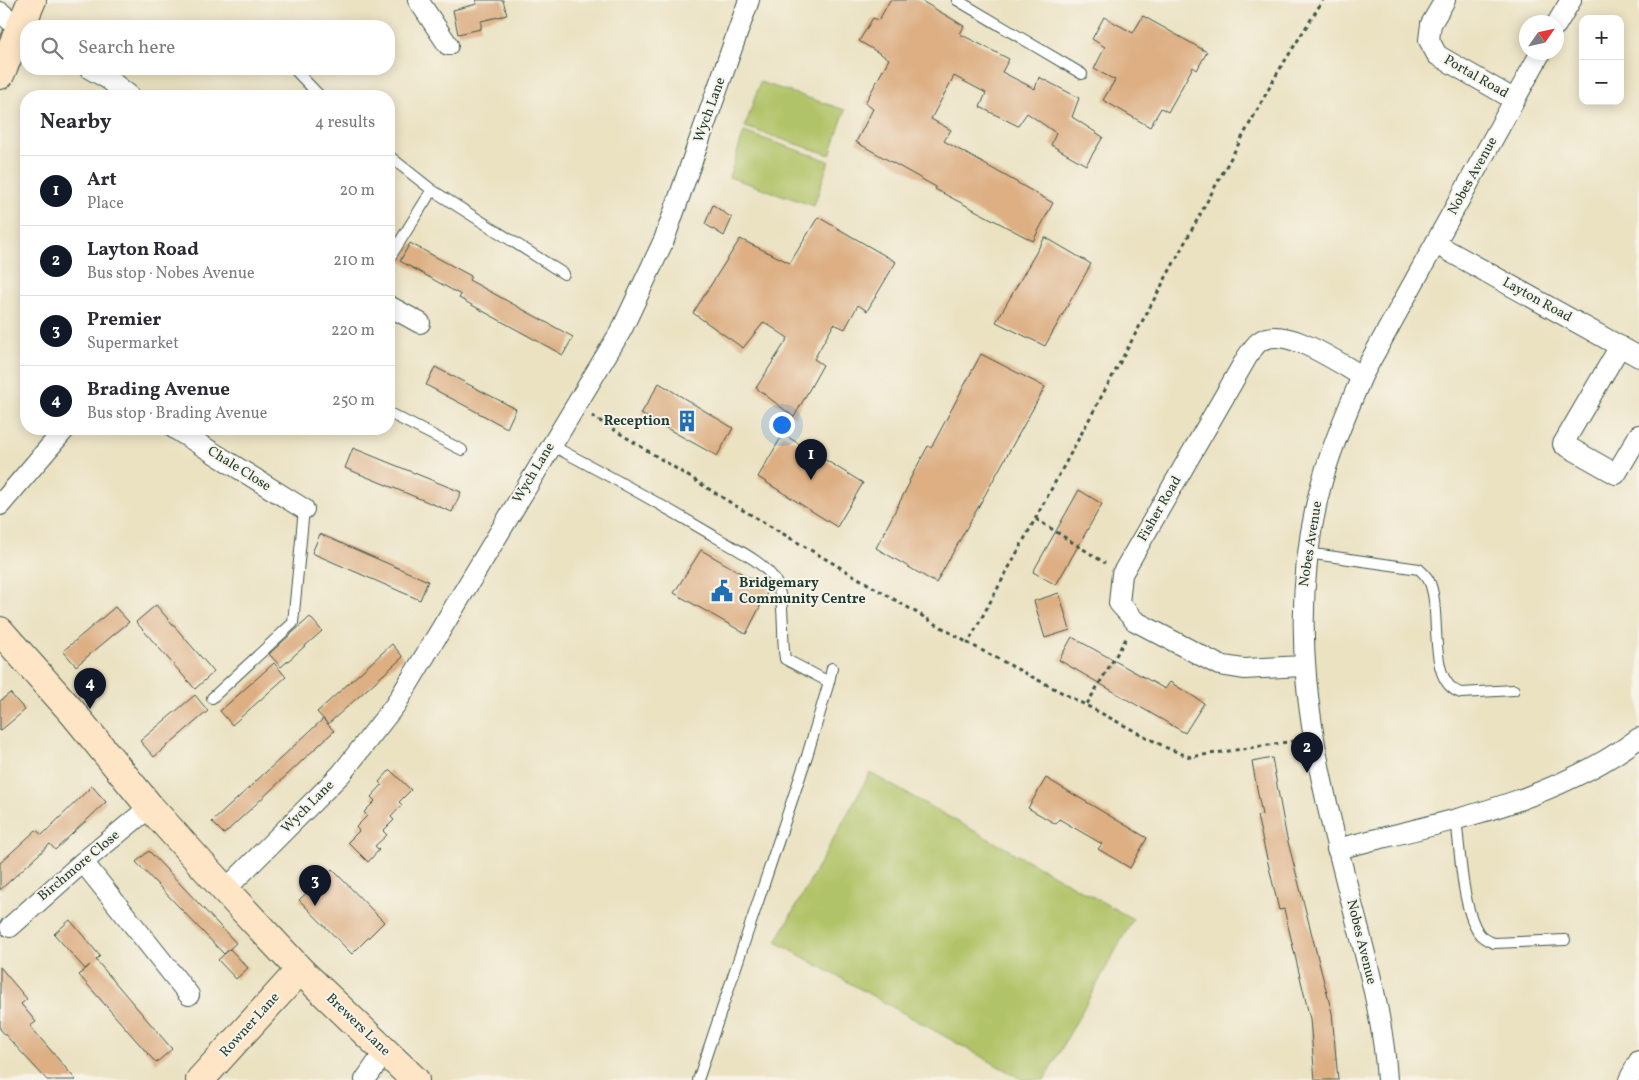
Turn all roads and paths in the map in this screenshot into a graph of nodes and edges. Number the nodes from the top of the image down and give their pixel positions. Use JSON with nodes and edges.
{"nodes":[{"id":1,"x":32,"y":0,"type":"edge"},
{"id":2,"x":418,"y":0,"type":"edge"},
{"id":3,"x":749,"y":0,"type":"edge"},
{"id":4,"x":957,"y":0,"type":"edge"},
{"id":5,"x":1323,"y":0,"type":"edge"},
{"id":6,"x":1445,"y":0,"type":"edge"},
{"id":7,"x":1571,"y":0,"type":"edge"},
{"id":8,"x":0,"y":12,"type":"edge"},
{"id":9,"x":1562,"y":15,"type":"edge"},
{"id":10,"x":27,"y":20,"type":"edge"},
{"id":11,"x":20,"y":29,"type":"edge"},
{"id":12,"x":20,"y":39,"type":"edge"},
{"id":13,"x":448,"y":45,"type":"dead end"},
{"id":14,"x":1537,"y":60,"type":"edge"},
{"id":15,"x":1082,"y":74,"type":"dead end"},
{"id":16,"x":0,"y":75,"type":"edge"},
{"id":17,"x":101,"y":75,"type":"edge"},
{"id":18,"x":300,"y":75,"type":"edge"},
{"id":19,"x":122,"y":90,"type":"edge"},
{"id":20,"x":314,"y":90,"type":"edge"},
{"id":21,"x":1515,"y":100,"type":"junction"},
{"id":22,"x":395,"y":161,"type":"edge"},
{"id":23,"x":432,"y":190,"type":"junction"},
{"id":24,"x":1436,"y":244,"type":"junction"},
{"id":25,"x":395,"y":249,"type":"edge"},
{"id":26,"x":564,"y":274,"type":"dead end"},
{"id":27,"x":395,"y":309,"type":"edge"},
{"id":28,"x":420,"y":323,"type":"dead end"},
{"id":29,"x":1620,"y":346,"type":"junction"},
{"id":30,"x":1639,"y":356,"type":"edge"},
{"id":31,"x":1362,"y":376,"type":"junction"},
{"id":32,"x":575,"y":406,"type":"junction"},
{"id":33,"x":395,"y":416,"type":"edge"},
{"id":34,"x":60,"y":435,"type":"edge"},
{"id":35,"x":185,"y":435,"type":"edge"},
{"id":36,"x":1639,"y":435,"type":"edge"},
{"id":37,"x":551,"y":445,"type":"junction"},
{"id":38,"x":462,"y":450,"type":"dead end"},
{"id":39,"x":0,"y":505,"type":"edge"},
{"id":40,"x":304,"y":509,"type":"joint"},
{"id":41,"x":1036,"y":519,"type":"junction"},
{"id":42,"x":1307,"y":553,"type":"junction"},
{"id":43,"x":1122,"y":574,"type":"junction"},
{"id":44,"x":1136,"y":621,"type":"junction"},
{"id":45,"x":968,"y":643,"type":"junction"},
{"id":46,"x":5,"y":645,"type":"edge"},
{"id":47,"x":1303,"y":666,"type":"junction"},
{"id":48,"x":832,"y":668,"type":"dead end"},
{"id":49,"x":829,"y":682,"type":"junction"},
{"id":50,"x":1514,"y":690,"type":"dead end"},
{"id":51,"x":212,"y":698,"type":"dead end"},
{"id":52,"x":1086,"y":705,"type":"junction"},
{"id":53,"x":1314,"y":736,"type":"junction"},
{"id":54,"x":1639,"y":738,"type":"edge"},
{"id":55,"x":150,"y":807,"type":"junction"},
{"id":56,"x":1456,"y":818,"type":"junction"},
{"id":57,"x":1337,"y":848,"type":"junction"},
{"id":58,"x":83,"y":862,"type":"junction"},
{"id":59,"x":225,"y":890,"type":"junction"},
{"id":60,"x":10,"y":927,"type":"dead end"},
{"id":61,"x":1566,"y":940,"type":"dead end"},
{"id":62,"x":300,"y":970,"type":"junction"},
{"id":63,"x":189,"y":995,"type":"dead end"},
{"id":64,"x":385,"y":1051,"type":"junction"},
{"id":65,"x":1639,"y":1061,"type":"edge"},
{"id":66,"x":200,"y":1080,"type":"edge"},
{"id":67,"x":365,"y":1080,"type":"edge"},
{"id":68,"x":415,"y":1080,"type":"edge"},
{"id":69,"x":698,"y":1080,"type":"edge"},
{"id":70,"x":1387,"y":1080,"type":"edge"},
{"id":71,"x":1629,"y":1080,"type":"edge"}],
"edges":[{"from":1,"to":10,"type":"street"},
{"from":2,"to":13,"type":"street"},
{"from":3,"to":32,"type":"street","name":"Wych Lane"},
{"from":4,"to":15,"type":"lane"},
{"from":5,"to":41,"type":"path"},
{"from":6,"to":21,"type":"street","name":"Portal Road"},
{"from":7,"to":9,"type":"street"},
{"from":8,"to":11,"type":"street"},
{"from":12,"to":16,"type":"street"},
{"from":14,"to":21,"type":"street","name":"Nobes Avenue"},
{"from":17,"to":19,"type":"street"},
{"from":18,"to":20,"type":"lane"},
{"from":21,"to":24,"type":"street","name":"Nobes Avenue"},
{"from":22,"to":23,"type":"lane"},
{"from":23,"to":25,"type":"lane"},
{"from":23,"to":26,"type":"lane"},
{"from":24,"to":29,"type":"street","name":"Layton Road"},
{"from":24,"to":31,"type":"street","name":"Nobes Avenue"},
{"from":27,"to":28,"type":"street"},
{"from":29,"to":30,"type":"street","name":"Layton Road"},
{"from":29,"to":36,"type":"street"},
{"from":31,"to":42,"type":"street","name":"Nobes Avenue"},
{"from":31,"to":43,"type":"street","name":"Fisher Road"},
{"from":32,"to":37,"type":"street","name":"Wych Lane"},
{"from":32,"to":45,"type":"path"},
{"from":33,"to":38,"type":"lane"},
{"from":34,"to":39,"type":"street"},
{"from":35,"to":40,"type":"street","name":"Chale Close"},
{"from":37,"to":49,"type":"lane"},
{"from":37,"to":59,"type":"street","name":"Wych Lane"},
{"from":40,"to":51,"type":"lane"},
{"from":41,"to":43,"type":"path"},
{"from":41,"to":45,"type":"path"},
{"from":42,"to":47,"type":"street","name":"Nobes Avenue"},
{"from":42,"to":50,"type":"lane"},
{"from":43,"to":44,"type":"street","name":"Fisher Road"},
{"from":44,"to":47,"type":"street","name":"Fisher Road"},
{"from":44,"to":52,"type":"path"},
{"from":45,"to":52,"type":"path"},
{"from":46,"to":55,"type":"street","name":"Brewers Lane"},
{"from":47,"to":53,"type":"street","name":"Nobes Avenue"},
{"from":48,"to":49,"type":"lane"},
{"from":49,"to":69,"type":"lane"},
{"from":52,"to":53,"type":"path"},
{"from":53,"to":57,"type":"street","name":"Nobes Avenue"},
{"from":54,"to":56,"type":"street"},
{"from":55,"to":58,"type":"street","name":"Birchmore Close"},
{"from":55,"to":59,"type":"street","name":"Brewers Lane"},
{"from":56,"to":57,"type":"street"},
{"from":56,"to":61,"type":"lane"},
{"from":57,"to":70,"type":"street","name":"Nobes Avenue"},
{"from":58,"to":60,"type":"street","name":"Birchmore Close"},
{"from":58,"to":63,"type":"street"},
{"from":59,"to":62,"type":"street","name":"Brewers Lane"},
{"from":62,"to":64,"type":"street","name":"Brewers Lane"},
{"from":62,"to":66,"type":"street","name":"Rowner Lane"},
{"from":64,"to":67,"type":"street"},
{"from":64,"to":68,"type":"street","name":"Brewers Lane"},
{"from":65,"to":71,"type":"street"}]}
